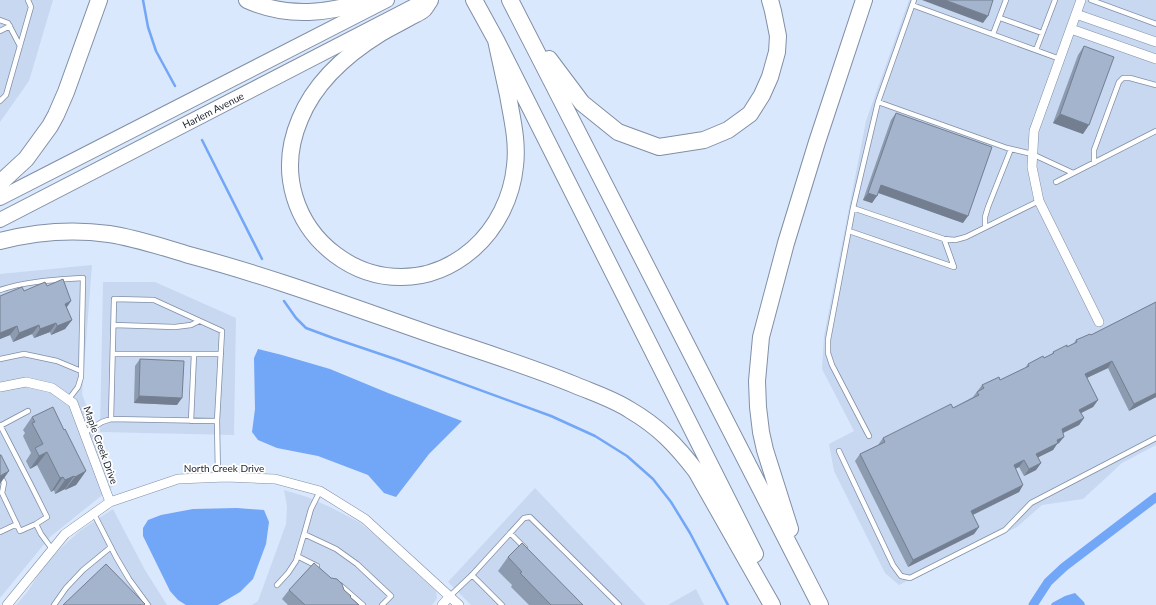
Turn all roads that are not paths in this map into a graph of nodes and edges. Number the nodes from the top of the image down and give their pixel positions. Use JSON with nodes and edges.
{"nodes":[{"id":1,"x":28,"y":0,"type":"edge"},
{"id":2,"x":34,"y":0,"type":"edge"},
{"id":3,"x":99,"y":0,"type":"edge"},
{"id":4,"x":248,"y":0,"type":"edge"},
{"id":5,"x":370,"y":0,"type":"edge"},
{"id":6,"x":388,"y":0,"type":"edge"},
{"id":7,"x":426,"y":0,"type":"edge"},
{"id":8,"x":430,"y":0,"type":"edge"},
{"id":9,"x":474,"y":0,"type":"edge"},
{"id":10,"x":510,"y":0,"type":"edge"},
{"id":11,"x":770,"y":0,"type":"edge"},
{"id":12,"x":864,"y":0,"type":"edge"},
{"id":13,"x":1006,"y":0,"type":"edge"},
{"id":14,"x":1055,"y":0,"type":"edge"},
{"id":15,"x":1082,"y":0,"type":"edge"},
{"id":16,"x":1091,"y":0,"type":"edge"},
{"id":17,"x":913,"y":2,"type":"edge"},
{"id":18,"x":1105,"y":2,"type":"edge"},
{"id":19,"x":31,"y":7,"type":"junction"},
{"id":20,"x":1076,"y":14,"type":"junction"},
{"id":21,"x":1000,"y":18,"type":"junction"},
{"id":22,"x":0,"y":20,"type":"edge"},
{"id":23,"x":522,"y":23,"type":"junction"},
{"id":24,"x":1156,"y":24,"type":"edge"},
{"id":25,"x":10,"y":26,"type":"junction"},
{"id":26,"x":1071,"y":29,"type":"junction"},
{"id":27,"x":0,"y":31,"type":"edge"},
{"id":28,"x":1042,"y":33,"type":"junction"},
{"id":29,"x":993,"y":34,"type":"junction"},
{"id":30,"x":496,"y":40,"type":"junction"},
{"id":31,"x":1156,"y":42,"type":"edge"},
{"id":32,"x":20,"y":46,"type":"junction"},
{"id":33,"x":1036,"y":50,"type":"junction"},
{"id":34,"x":1060,"y":59,"type":"junction"},
{"id":35,"x":1156,"y":59,"type":"edge"},
{"id":36,"x":1156,"y":85,"type":"edge"},
{"id":37,"x":0,"y":102,"type":"edge"},
{"id":38,"x":878,"y":102,"type":"junction"},
{"id":39,"x":1156,"y":131,"type":"edge"},
{"id":40,"x":1011,"y":149,"type":"junction"},
{"id":41,"x":1032,"y":154,"type":"junction"},
{"id":42,"x":1094,"y":163,"type":"junction"},
{"id":43,"x":1073,"y":173,"type":"junction"},
{"id":44,"x":1056,"y":182,"type":"dead end"},
{"id":45,"x":0,"y":183,"type":"edge"},
{"id":46,"x":0,"y":198,"type":"edge"},
{"id":47,"x":1039,"y":201,"type":"junction"},
{"id":48,"x":853,"y":208,"type":"junction"},
{"id":49,"x":0,"y":220,"type":"edge"},
{"id":50,"x":986,"y":227,"type":"junction"},
{"id":51,"x":849,"y":231,"type":"junction"},
{"id":52,"x":944,"y":239,"type":"junction"},
{"id":53,"x":0,"y":242,"type":"edge"},
{"id":54,"x":0,"y":290,"type":"edge"},
{"id":55,"x":199,"y":321,"type":"junction"},
{"id":56,"x":1099,"y":322,"type":"dead end"},
{"id":57,"x":114,"y":325,"type":"junction"},
{"id":58,"x":113,"y":354,"type":"junction"},
{"id":59,"x":194,"y":354,"type":"junction"},
{"id":60,"x":221,"y":354,"type":"junction"},
{"id":61,"x":0,"y":359,"type":"edge"},
{"id":62,"x":81,"y":371,"type":"junction"},
{"id":63,"x":0,"y":387,"type":"edge"},
{"id":64,"x":68,"y":400,"type":"junction"},
{"id":65,"x":28,"y":412,"type":"dead end"},
{"id":66,"x":111,"y":419,"type":"junction"},
{"id":67,"x":191,"y":421,"type":"junction"},
{"id":68,"x":217,"y":421,"type":"junction"},
{"id":69,"x":0,"y":426,"type":"edge"},
{"id":70,"x":84,"y":433,"type":"junction"},
{"id":71,"x":869,"y":436,"type":"dead end"},
{"id":72,"x":1156,"y":438,"type":"edge"},
{"id":73,"x":839,"y":451,"type":"dead end"},
{"id":74,"x":0,"y":475,"type":"edge"},
{"id":75,"x":218,"y":477,"type":"junction"},
{"id":76,"x":320,"y":491,"type":"junction"},
{"id":77,"x":110,"y":502,"type":"junction"},
{"id":78,"x":94,"y":514,"type":"junction"},
{"id":79,"x":17,"y":524,"type":"junction"},
{"id":80,"x":36,"y":524,"type":"junction"},
{"id":81,"x":0,"y":532,"type":"edge"},
{"id":82,"x":510,"y":533,"type":"junction"},
{"id":83,"x":304,"y":534,"type":"junction"},
{"id":84,"x":110,"y":547,"type":"junction"},
{"id":85,"x":52,"y":549,"type":"junction"},
{"id":86,"x":527,"y":549,"type":"edge"},
{"id":87,"x":297,"y":556,"type":"junction"},
{"id":88,"x":324,"y":572,"type":"edge"},
{"id":89,"x":472,"y":575,"type":"junction"},
{"id":90,"x":806,"y":578,"type":"junction"},
{"id":91,"x":336,"y":582,"type":"edge"},
{"id":92,"x":277,"y":586,"type":"dead end"},
{"id":93,"x":450,"y":596,"type":"junction"},
{"id":94,"x":7,"y":605,"type":"edge"},
{"id":95,"x":54,"y":605,"type":"edge"},
{"id":96,"x":148,"y":605,"type":"edge"},
{"id":97,"x":362,"y":605,"type":"edge"},
{"id":98,"x":382,"y":605,"type":"edge"},
{"id":99,"x":442,"y":605,"type":"edge"},
{"id":100,"x":459,"y":605,"type":"edge"},
{"id":101,"x":502,"y":605,"type":"edge"},
{"id":102,"x":619,"y":605,"type":"edge"},
{"id":103,"x":772,"y":605,"type":"edge"},
{"id":104,"x":781,"y":605,"type":"edge"},
{"id":105,"x":820,"y":605,"type":"edge"}],
"edges":[{"from":1,"to":19,"type":"lane"},
{"from":2,"to":19,"type":"lane"},
{"from":3,"to":45,"type":"highway"},
{"from":4,"to":5,"type":"highway"},
{"from":6,"to":46,"type":"main road","name":"Harlem Avenue"},
{"from":7,"to":49,"type":"main road","name":"Harlem Avenue"},
{"from":8,"to":30,"type":"highway"},
{"from":9,"to":30,"type":"highway"},
{"from":10,"to":23,"type":"highway"},
{"from":11,"to":23,"type":"highway"},
{"from":12,"to":90,"type":"highway"},
{"from":13,"to":21,"type":"lane"},
{"from":14,"to":28,"type":"lane"},
{"from":15,"to":20,"type":"street"},
{"from":16,"to":18,"type":"lane"},
{"from":17,"to":29,"type":"lane"},
{"from":17,"to":38,"type":"lane"},
{"from":18,"to":24,"type":"lane"},
{"from":19,"to":32,"type":"lane"},
{"from":20,"to":26,"type":"street"},
{"from":20,"to":31,"type":"street"},
{"from":21,"to":28,"type":"lane"},
{"from":21,"to":29,"type":"lane"},
{"from":22,"to":25,"type":"lane"},
{"from":23,"to":90,"type":"highway"},
{"from":25,"to":27,"type":"lane"},
{"from":25,"to":32,"type":"lane"},
{"from":26,"to":34,"type":"street"},
{"from":26,"to":35,"type":"street"},
{"from":28,"to":33,"type":"lane"},
{"from":29,"to":33,"type":"lane"},
{"from":30,"to":104,"type":"highway"},
{"from":32,"to":37,"type":"lane"},
{"from":33,"to":34,"type":"lane"},
{"from":34,"to":41,"type":"street"},
{"from":36,"to":42,"type":"lane"},
{"from":38,"to":40,"type":"lane"},
{"from":38,"to":48,"type":"lane"},
{"from":39,"to":42,"type":"lane"},
{"from":40,"to":41,"type":"lane"},
{"from":40,"to":50,"type":"lane"},
{"from":41,"to":43,"type":"lane"},
{"from":41,"to":47,"type":"street"},
{"from":42,"to":43,"type":"lane"},
{"from":43,"to":44,"type":"lane"},
{"from":47,"to":50,"type":"lane"},
{"from":47,"to":56,"type":"street"},
{"from":48,"to":51,"type":"lane"},
{"from":48,"to":52,"type":"lane"},
{"from":50,"to":52,"type":"lane"},
{"from":51,"to":52,"type":"lane"},
{"from":51,"to":71,"type":"lane"},
{"from":53,"to":103,"type":"highway"},
{"from":54,"to":62,"type":"lane"},
{"from":55,"to":57,"type":"lane"},
{"from":55,"to":57,"type":"lane"},
{"from":55,"to":60,"type":"lane"},
{"from":57,"to":58,"type":"lane"},
{"from":58,"to":59,"type":"lane"},
{"from":58,"to":66,"type":"lane"},
{"from":59,"to":60,"type":"lane"},
{"from":59,"to":67,"type":"lane"},
{"from":60,"to":68,"type":"lane"},
{"from":61,"to":62,"type":"lane"},
{"from":62,"to":64,"type":"lane"},
{"from":63,"to":64,"type":"street","name":"Maple Creek Drive"},
{"from":64,"to":70,"type":"street","name":"Maple Creek Drive"},
{"from":65,"to":69,"type":"lane"},
{"from":66,"to":67,"type":"lane"},
{"from":66,"to":70,"type":"lane"},
{"from":67,"to":68,"type":"lane"},
{"from":68,"to":75,"type":"lane"},
{"from":69,"to":80,"type":"lane"},
{"from":70,"to":77,"type":"street","name":"Maple Creek Drive"},
{"from":72,"to":73,"type":"lane"},
{"from":74,"to":79,"type":"lane"},
{"from":75,"to":76,"type":"street","name":"North Creek Drive"},
{"from":75,"to":77,"type":"street","name":"North Creek Drive"},
{"from":76,"to":83,"type":"lane"},
{"from":76,"to":93,"type":"street","name":"North Creek Drive"},
{"from":77,"to":78,"type":"street","name":"North Creek Drive"},
{"from":78,"to":84,"type":"lane"},
{"from":78,"to":85,"type":"street","name":"North Creek Drive"},
{"from":79,"to":80,"type":"lane"},
{"from":79,"to":81,"type":"lane"},
{"from":80,"to":85,"type":"lane"},
{"from":82,"to":86,"type":"lane"},
{"from":82,"to":89,"type":"lane"},
{"from":82,"to":102,"type":"lane"},
{"from":83,"to":87,"type":"lane"},
{"from":83,"to":98,"type":"lane"},
{"from":84,"to":95,"type":"lane"},
{"from":84,"to":96,"type":"lane"},
{"from":85,"to":94,"type":"street","name":"North Creek Drive"},
{"from":87,"to":88,"type":"lane"},
{"from":87,"to":92,"type":"lane"},
{"from":89,"to":93,"type":"lane"},
{"from":89,"to":101,"type":"lane"},
{"from":90,"to":105,"type":"highway"},
{"from":91,"to":97,"type":"lane"},
{"from":93,"to":99,"type":"street"},
{"from":93,"to":100,"type":"street","name":"North Creek Drive"}]}
